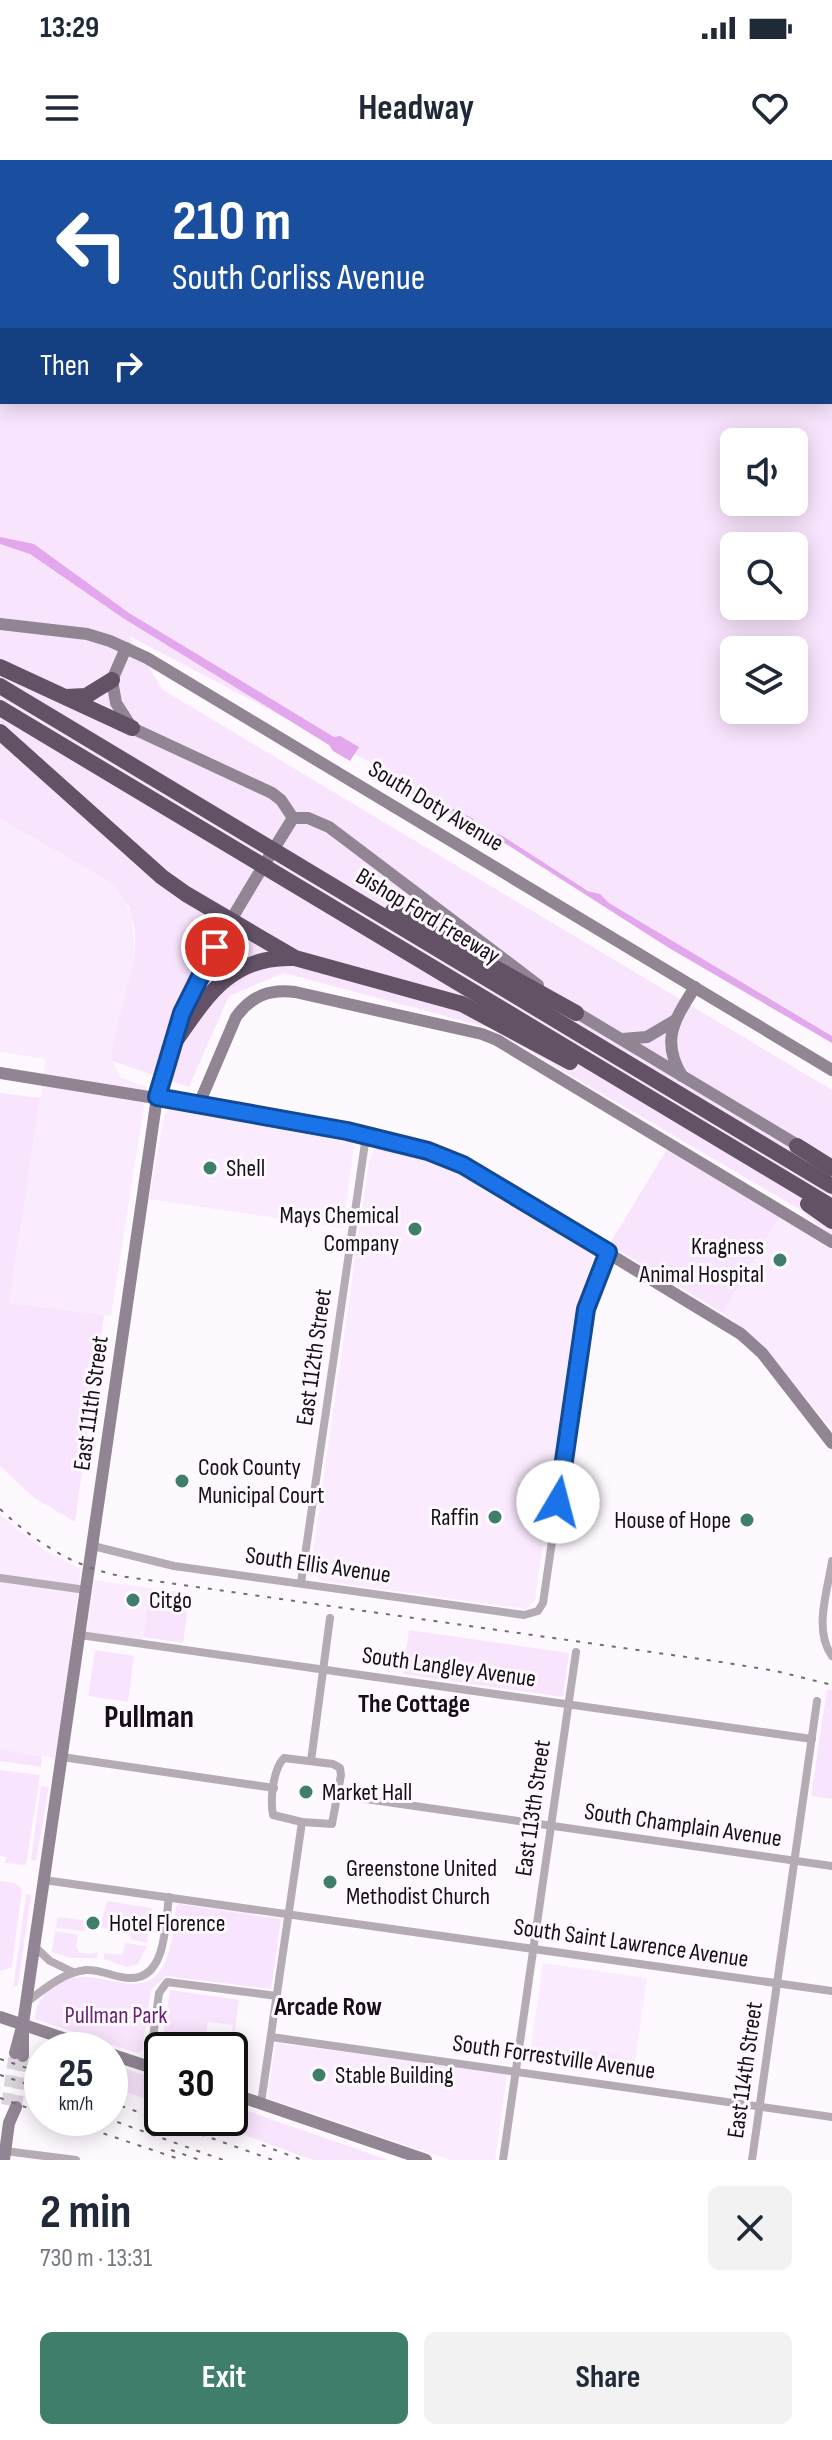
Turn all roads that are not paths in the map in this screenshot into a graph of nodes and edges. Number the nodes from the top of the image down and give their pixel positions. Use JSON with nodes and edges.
{"nodes":[{"id":1,"x":0,"y":624,"type":"edge"},
{"id":2,"x":126,"y":648,"type":"junction"},
{"id":3,"x":0,"y":667,"type":"edge"},
{"id":4,"x":112,"y":680,"type":"junction"},
{"id":5,"x":0,"y":686,"type":"edge"},
{"id":6,"x":65,"y":697,"type":"junction"},
{"id":7,"x":0,"y":708,"type":"edge"},
{"id":8,"x":132,"y":728,"type":"junction"},
{"id":9,"x":0,"y":732,"type":"edge"},
{"id":10,"x":293,"y":818,"type":"junction"},
{"id":11,"x":334,"y":888,"type":"junction"},
{"id":12,"x":232,"y":921,"type":"junction"},
{"id":13,"x":295,"y":958,"type":"junction"},
{"id":14,"x":695,"y":987,"type":"junction"},
{"id":15,"x":576,"y":1013,"type":"junction"},
{"id":16,"x":674,"y":1021,"type":"junction"},
{"id":17,"x":620,"y":1039,"type":"junction"},
{"id":18,"x":169,"y":1050,"type":"junction"},
{"id":19,"x":832,"y":1070,"type":"edge"},
{"id":20,"x":0,"y":1073,"type":"edge"},
{"id":21,"x":683,"y":1076,"type":"junction"},
{"id":22,"x":641,"y":1093,"type":"junction"},
{"id":23,"x":157,"y":1097,"type":"junction"},
{"id":24,"x":199,"y":1104,"type":"junction"},
{"id":25,"x":366,"y":1136,"type":"junction"},
{"id":26,"x":797,"y":1146,"type":"joint"},
{"id":27,"x":832,"y":1165,"type":"edge"},
{"id":28,"x":778,"y":1175,"type":"junction"},
{"id":29,"x":832,"y":1186,"type":"edge"},
{"id":30,"x":832,"y":1207,"type":"edge"},
{"id":31,"x":832,"y":1221,"type":"edge"},
{"id":32,"x":832,"y":1242,"type":"edge"},
{"id":33,"x":608,"y":1252,"type":"junction"},
{"id":34,"x":832,"y":1443,"type":"edge"},
{"id":35,"x":93,"y":1546,"type":"junction"},
{"id":36,"x":832,"y":1561,"type":"edge"},
{"id":37,"x":0,"y":1578,"type":"edge"},
{"id":38,"x":301,"y":1583,"type":"junction"},
{"id":39,"x":86,"y":1590,"type":"junction"},
{"id":40,"x":330,"y":1618,"type":"dead end"},
{"id":41,"x":80,"y":1635,"type":"junction"},
{"id":42,"x":576,"y":1652,"type":"dead end"},
{"id":43,"x":832,"y":1656,"type":"edge"},
{"id":44,"x":323,"y":1670,"type":"junction"},
{"id":45,"x":817,"y":1701,"type":"dead end"},
{"id":46,"x":568,"y":1704,"type":"junction"},
{"id":47,"x":812,"y":1739,"type":"junction"},
{"id":48,"x":62,"y":1757,"type":"junction"},
{"id":49,"x":311,"y":1761,"type":"junction"},
{"id":50,"x":274,"y":1788,"type":"junction"},
{"id":51,"x":338,"y":1795,"type":"junction"},
{"id":52,"x":302,"y":1822,"type":"junction"},
{"id":53,"x":551,"y":1826,"type":"junction"},
{"id":54,"x":795,"y":1861,"type":"junction"},
{"id":55,"x":832,"y":1866,"type":"edge"},
{"id":56,"x":44,"y":1880,"type":"junction"},
{"id":57,"x":169,"y":1897,"type":"junction"},
{"id":58,"x":289,"y":1914,"type":"junction"},
{"id":59,"x":35,"y":1947,"type":"junction"},
{"id":60,"x":533,"y":1949,"type":"junction"},
{"id":61,"x":73,"y":1972,"type":"junction"},
{"id":62,"x":777,"y":1984,"type":"junction"},
{"id":63,"x":832,"y":1991,"type":"edge"},
{"id":64,"x":277,"y":1996,"type":"junction"},
{"id":65,"x":27,"y":2002,"type":"junction"},
{"id":66,"x":0,"y":2017,"type":"edge"},
{"id":67,"x":23,"y":2024,"type":"junction"},
{"id":68,"x":46,"y":2032,"type":"edge"},
{"id":69,"x":154,"y":2032,"type":"edge"},
{"id":70,"x":271,"y":2037,"type":"junction"},
{"id":71,"x":19,"y":2054,"type":"tunnel mouth"},
{"id":72,"x":516,"y":2072,"type":"junction"},
{"id":73,"x":248,"y":2099,"type":"edge"},
{"id":74,"x":261,"y":2103,"type":"junction"},
{"id":75,"x":12,"y":2106,"type":"tunnel mouth"},
{"id":76,"x":760,"y":2107,"type":"junction"},
{"id":77,"x":832,"y":2117,"type":"edge"},
{"id":78,"x":5,"y":2155,"type":"edge"},
{"id":79,"x":76,"y":2160,"type":"edge"},
{"id":80,"x":426,"y":2160,"type":"edge"},
{"id":81,"x":503,"y":2160,"type":"edge"},
{"id":82,"x":752,"y":2160,"type":"edge"}],
"edges":[{"from":1,"to":2,"type":"street","name":"South Doty Avenue"},
{"from":2,"to":4,"type":"street"},
{"from":2,"to":14,"type":"street","name":"South Doty Avenue"},
{"from":3,"to":6,"type":"highway"},
{"from":4,"to":6,"type":"highway"},
{"from":4,"to":8,"type":"street"},
{"from":5,"to":11,"type":"highway","name":"Bishop Ford Freeway"},
{"from":6,"to":8,"type":"highway"},
{"from":7,"to":22,"type":"highway","name":"Bishop Ford Freeway"},
{"from":8,"to":10,"type":"street"},
{"from":9,"to":12,"type":"highway"},
{"from":10,"to":12,"type":"street","name":"East 111th Street"},
{"from":10,"to":15,"type":"street"},
{"from":11,"to":15,"type":"highway"},
{"from":11,"to":29,"type":"highway","name":"Bishop Ford Freeway"},
{"from":12,"to":13,"type":"highway"},
{"from":12,"to":18,"type":"street","name":"East 111th Street"},
{"from":13,"to":18,"type":"highway"},
{"from":13,"to":22,"type":"highway"},
{"from":14,"to":16,"type":"street"},
{"from":14,"to":19,"type":"street","name":"South Doty Avenue"},
{"from":15,"to":17,"type":"street"},
{"from":16,"to":17,"type":"street"},
{"from":16,"to":21,"type":"street"},
{"from":17,"to":21,"type":"street"},
{"from":18,"to":23,"type":"street","name":"East 111th Street"},
{"from":20,"to":23,"type":"street"},
{"from":21,"to":26,"type":"street"},
{"from":22,"to":28,"type":"highway","name":"Bishop Ford Freeway"},
{"from":23,"to":24,"type":"street"},
{"from":23,"to":35,"type":"street","name":"East 111th Street"},
{"from":24,"to":25,"type":"street"},
{"from":24,"to":32,"type":"street"},
{"from":25,"to":33,"type":"street"},
{"from":25,"to":38,"type":"street","name":"East 112th Street"},
{"from":26,"to":27,"type":"highway"},
{"from":28,"to":30,"type":"highway","name":"Bishop Ford Freeway"},
{"from":28,"to":31,"type":"highway"},
{"from":33,"to":34,"type":"street"},
{"from":33,"to":38,"type":"street","name":"South Ellis Avenue"},
{"from":35,"to":38,"type":"street","name":"South Ellis Avenue"},
{"from":35,"to":39,"type":"street","name":"East 111th Street"},
{"from":36,"to":43,"type":"street"},
{"from":37,"to":39,"type":"street"},
{"from":39,"to":41,"type":"street","name":"East 111th Street"},
{"from":40,"to":44,"type":"street"},
{"from":41,"to":44,"type":"street","name":"South Langley Avenue"},
{"from":41,"to":48,"type":"street","name":"East 111th Street"},
{"from":42,"to":46,"type":"street","name":"East 113th Street"},
{"from":44,"to":46,"type":"street","name":"South Langley Avenue"},
{"from":44,"to":49,"type":"street"},
{"from":45,"to":47,"type":"street","name":"East 114th Street"},
{"from":46,"to":47,"type":"street","name":"South Langley Avenue"},
{"from":46,"to":53,"type":"street","name":"East 113th Street"},
{"from":47,"to":54,"type":"street","name":"East 114th Street"},
{"from":48,"to":50,"type":"street"},
{"from":48,"to":56,"type":"street","name":"East 111th Street"},
{"from":49,"to":50,"type":"street"},
{"from":49,"to":51,"type":"street"},
{"from":50,"to":52,"type":"street"},
{"from":51,"to":52,"type":"street"},
{"from":51,"to":53,"type":"street","name":"South Champlain Avenue"},
{"from":52,"to":58,"type":"street"},
{"from":53,"to":54,"type":"street","name":"South Champlain Avenue"},
{"from":53,"to":60,"type":"street","name":"East 113th Street"},
{"from":54,"to":55,"type":"street","name":"South Champlain Avenue"},
{"from":54,"to":62,"type":"street","name":"East 114th Street"},
{"from":56,"to":57,"type":"street","name":"South Saint Lawrence Avenue"},
{"from":56,"to":59,"type":"street","name":"East 111th Street"},
{"from":57,"to":58,"type":"street","name":"South Saint Lawrence Avenue"},
{"from":57,"to":61,"type":"street"},
{"from":58,"to":60,"type":"street","name":"South Saint Lawrence Avenue"},
{"from":58,"to":64,"type":"street"},
{"from":59,"to":61,"type":"street"},
{"from":59,"to":65,"type":"street","name":"East 111th Street"},
{"from":60,"to":62,"type":"street","name":"South Saint Lawrence Avenue"},
{"from":60,"to":72,"type":"street","name":"East 113th Street"},
{"from":61,"to":65,"type":"street"},
{"from":62,"to":63,"type":"street","name":"South Saint Lawrence Avenue"},
{"from":62,"to":76,"type":"street","name":"East 114th Street"},
{"from":64,"to":69,"type":"street"},
{"from":64,"to":70,"type":"street"},
{"from":65,"to":67,"type":"street","name":"East 111th Street"},
{"from":66,"to":67,"type":"street"},
{"from":67,"to":68,"type":"street"},
{"from":67,"to":71,"type":"street","name":"East 111th Street"},
{"from":70,"to":72,"type":"street","name":"South Forrestville Avenue"},
{"from":70,"to":74,"type":"street"},
{"from":72,"to":76,"type":"street","name":"South Forrestville Avenue"},
{"from":72,"to":81,"type":"street","name":"East 113th Street"},
{"from":73,"to":74,"type":"street"},
{"from":74,"to":80,"type":"street"},
{"from":75,"to":78,"type":"street"},
{"from":76,"to":77,"type":"street","name":"South Forrestville Avenue"},
{"from":76,"to":82,"type":"street","name":"East 114th Street"},
{"from":78,"to":79,"type":"street"}]}
